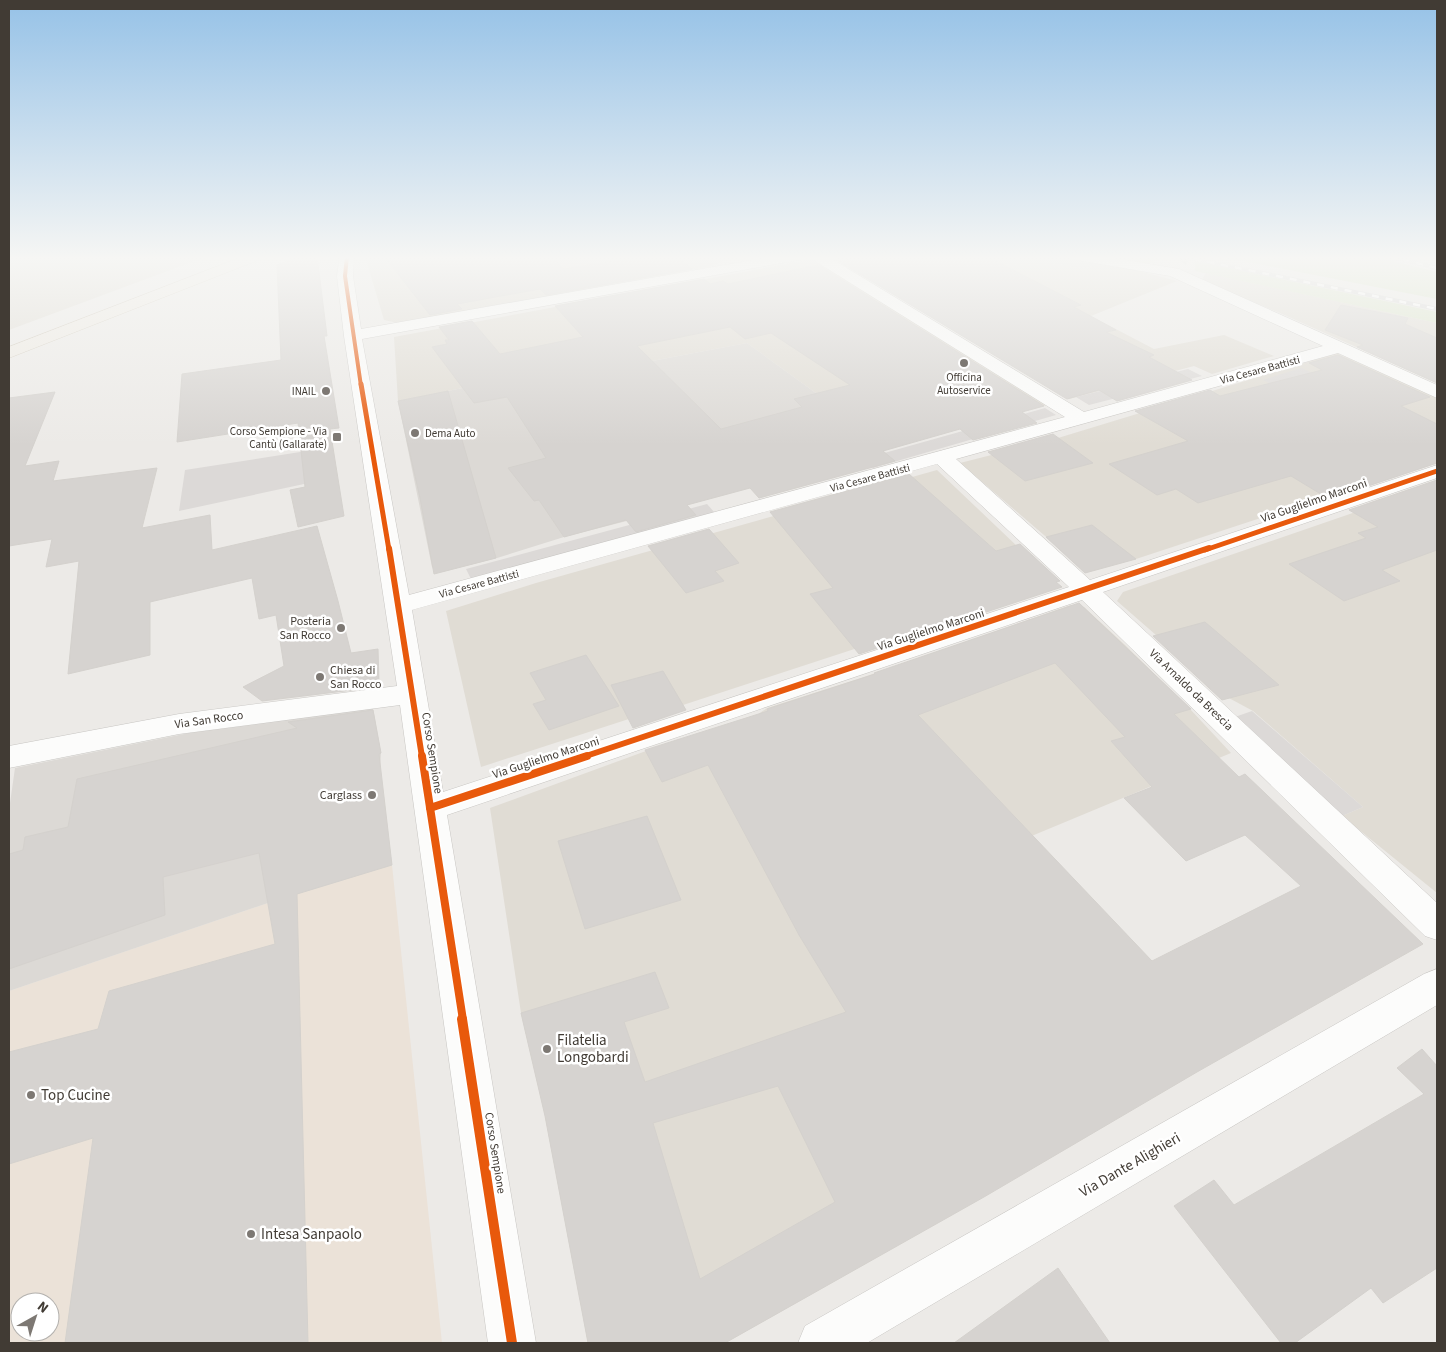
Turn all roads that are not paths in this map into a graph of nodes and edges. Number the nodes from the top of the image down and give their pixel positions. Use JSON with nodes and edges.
{"nodes":[{"id":1,"x":65,"y":319,"type":"edge"},
{"id":2,"x":95,"y":319,"type":"edge"},
{"id":3,"x":350,"y":319,"type":"edge"},
{"id":4,"x":447,"y":319,"type":"edge"},
{"id":5,"x":920,"y":319,"type":"edge"},
{"id":6,"x":1280,"y":319,"type":"edge"},
{"id":7,"x":353,"y":336,"type":"junction"},
{"id":8,"x":9,"y":341,"type":"edge"},
{"id":9,"x":1341,"y":347,"type":"junction"},
{"id":10,"x":9,"y":353,"type":"edge"},
{"id":11,"x":1437,"y":392,"type":"edge"},
{"id":12,"x":1082,"y":418,"type":"junction"},
{"id":13,"x":942,"y":458,"type":"junction"},
{"id":14,"x":1437,"y":471,"type":"edge"},
{"id":15,"x":1086,"y":590,"type":"junction"},
{"id":16,"x":397,"y":606,"type":"junction"},
{"id":17,"x":411,"y":694,"type":"junction"},
{"id":18,"x":9,"y":757,"type":"edge"},
{"id":19,"x":430,"y":808,"type":"junction"},
{"id":20,"x":1437,"y":925,"type":"edge"},
{"id":21,"x":1437,"y":986,"type":"edge"},
{"id":22,"x":512,"y":1343,"type":"edge"},
{"id":23,"x":822,"y":1343,"type":"edge"}],
"edges":[{"from":1,"to":8,"type":"main road"},
{"from":2,"to":10,"type":"main road"},
{"from":3,"to":7,"type":"street","name":"Corso Sempione"},
{"from":4,"to":7,"type":"street"},
{"from":5,"to":12,"type":"street"},
{"from":6,"to":9,"type":"street"},
{"from":7,"to":16,"type":"street","name":"Corso Sempione"},
{"from":9,"to":11,"type":"street"},
{"from":9,"to":12,"type":"street","name":"Via Cesare Battisti"},
{"from":12,"to":13,"type":"street","name":"Via Cesare Battisti"},
{"from":13,"to":15,"type":"street","name":"Via Arnaldo da Brescia"},
{"from":13,"to":16,"type":"street","name":"Via Cesare Battisti"},
{"from":14,"to":15,"type":"street","name":"Via Guglielmo Marconi"},
{"from":15,"to":19,"type":"street","name":"Via Guglielmo Marconi"},
{"from":15,"to":20,"type":"street","name":"Via Arnaldo da Brescia"},
{"from":16,"to":17,"type":"street","name":"Corso Sempione"},
{"from":17,"to":18,"type":"street","name":"Via San Rocco"},
{"from":17,"to":19,"type":"street","name":"Corso Sempione"},
{"from":19,"to":22,"type":"street","name":"Corso Sempione"},
{"from":21,"to":23,"type":"street","name":"Via Dante Alighieri"}]}
